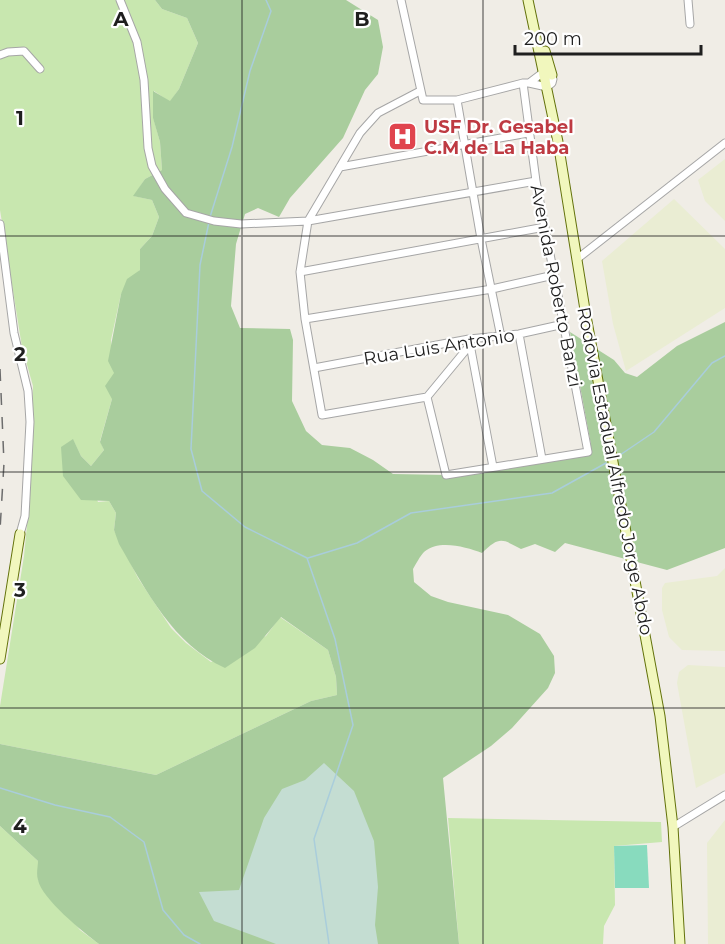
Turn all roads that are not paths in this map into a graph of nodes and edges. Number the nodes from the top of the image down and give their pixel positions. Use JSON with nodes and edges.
{"nodes":[{"id":1,"x":120,"y":0,"type":"edge"},
{"id":2,"x":401,"y":0,"type":"edge"},
{"id":3,"x":528,"y":0,"type":"edge"},
{"id":4,"x":688,"y":0,"type":"edge"},
{"id":5,"x":690,"y":24,"type":"dead end"},
{"id":6,"x":0,"y":55,"type":"edge"},
{"id":7,"x":40,"y":69,"type":"dead end"},
{"id":8,"x":546,"y":80,"type":"junction"},
{"id":9,"x":525,"y":83,"type":"junction"},
{"id":10,"x":420,"y":91,"type":"junction"},
{"id":11,"x":458,"y":100,"type":"junction"},
{"id":12,"x":528,"y":133,"type":"junction"},
{"id":13,"x":725,"y":143,"type":"edge"},
{"id":14,"x":465,"y":145,"type":"junction"},
{"id":15,"x":340,"y":167,"type":"junction"},
{"id":16,"x":536,"y":181,"type":"junction"},
{"id":17,"x":472,"y":192,"type":"junction"},
{"id":18,"x":308,"y":221,"type":"junction"},
{"id":19,"x":0,"y":224,"type":"edge"},
{"id":20,"x":545,"y":227,"type":"junction"},
{"id":21,"x":481,"y":239,"type":"junction"},
{"id":22,"x":577,"y":258,"type":"junction"},
{"id":23,"x":300,"y":272,"type":"junction"},
{"id":24,"x":554,"y":275,"type":"junction"},
{"id":25,"x":492,"y":289,"type":"junction"},
{"id":26,"x":305,"y":319,"type":"junction"},
{"id":27,"x":564,"y":324,"type":"junction"},
{"id":28,"x":519,"y":334,"type":"junction"},
{"id":29,"x":501,"y":337,"type":"junction"},
{"id":30,"x":469,"y":342,"type":"junction"},
{"id":31,"x":314,"y":368,"type":"junction"},
{"id":32,"x":427,"y":397,"type":"junction"},
{"id":33,"x":542,"y":459,"type":"junction"},
{"id":34,"x":493,"y":467,"type":"junction"},
{"id":35,"x":20,"y":534,"type":"joint"},
{"id":36,"x":0,"y":659,"type":"edge"},
{"id":37,"x":725,"y":795,"type":"edge"},
{"id":38,"x":673,"y":827,"type":"junction"},
{"id":39,"x":680,"y":944,"type":"edge"}],
"edges":[{"from":1,"to":18,"type":"street"},
{"from":2,"to":10,"type":"street"},
{"from":3,"to":8,"type":"main road","name":"Rodovia Estadual Alfredo Jorge Abdo"},
{"from":4,"to":5,"type":"street"},
{"from":6,"to":7,"type":"street"},
{"from":8,"to":9,"type":"street"},
{"from":8,"to":22,"type":"main road","name":"Rodovia Estadual Alfredo Jorge Abdo"},
{"from":9,"to":11,"type":"street"},
{"from":9,"to":12,"type":"street","name":"Avenida Roberto Banzi"},
{"from":10,"to":11,"type":"street"},
{"from":10,"to":15,"type":"street"},
{"from":11,"to":14,"type":"street"},
{"from":12,"to":14,"type":"street"},
{"from":12,"to":16,"type":"street","name":"Avenida Roberto Banzi"},
{"from":13,"to":22,"type":"street"},
{"from":14,"to":15,"type":"street"},
{"from":14,"to":17,"type":"street"},
{"from":15,"to":18,"type":"street"},
{"from":16,"to":17,"type":"street"},
{"from":16,"to":20,"type":"street","name":"Avenida Roberto Banzi"},
{"from":17,"to":18,"type":"street"},
{"from":17,"to":21,"type":"street"},
{"from":18,"to":23,"type":"street"},
{"from":19,"to":35,"type":"street"},
{"from":20,"to":21,"type":"street"},
{"from":20,"to":24,"type":"street","name":"Avenida Roberto Banzi"},
{"from":21,"to":23,"type":"street"},
{"from":21,"to":25,"type":"street"},
{"from":22,"to":38,"type":"main road","name":"Rodovia Estadual Alfredo Jorge Abdo"},
{"from":23,"to":26,"type":"street"},
{"from":24,"to":25,"type":"street"},
{"from":24,"to":27,"type":"street","name":"Avenida Roberto Banzi"},
{"from":25,"to":26,"type":"street"},
{"from":25,"to":29,"type":"street"},
{"from":26,"to":31,"type":"street"},
{"from":27,"to":28,"type":"street","name":"Rua Luis Antonio"},
{"from":27,"to":33,"type":"street","name":"Avenida Roberto Banzi"},
{"from":28,"to":29,"type":"street","name":"Rua Luis Antonio"},
{"from":28,"to":33,"type":"street"},
{"from":29,"to":30,"type":"street","name":"Rua Luis Antonio"},
{"from":30,"to":31,"type":"street","name":"Rua Luis Antonio"},
{"from":30,"to":32,"type":"street"},
{"from":30,"to":34,"type":"street"},
{"from":31,"to":32,"type":"street"},
{"from":32,"to":34,"type":"street"},
{"from":33,"to":34,"type":"street"},
{"from":35,"to":36,"type":"main road"},
{"from":37,"to":38,"type":"street"},
{"from":38,"to":39,"type":"main road","name":"Rodovia Estadual Alfredo Jorge Abdo"}]}
